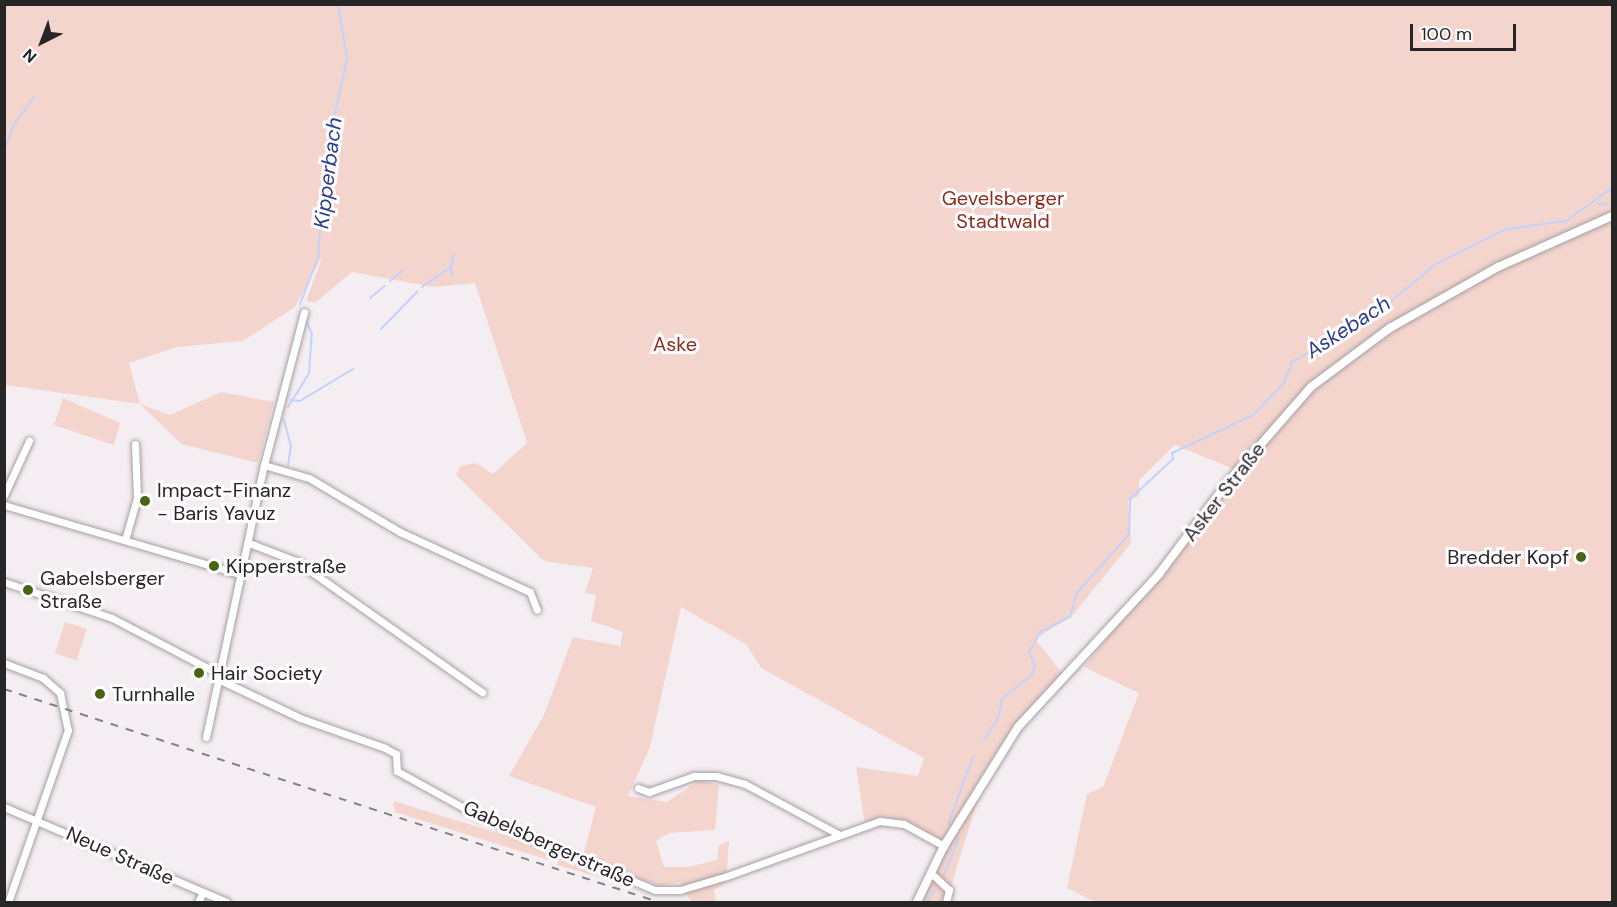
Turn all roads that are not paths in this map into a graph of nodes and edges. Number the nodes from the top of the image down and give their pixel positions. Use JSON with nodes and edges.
{"nodes":[{"id":1,"x":1612,"y":216,"type":"edge"},
{"id":2,"x":304,"y":312,"type":"dead end"},
{"id":3,"x":29,"y":441,"type":"dead end"},
{"id":4,"x":135,"y":444,"type":"dead end"},
{"id":5,"x":264,"y":465,"type":"junction"},
{"id":6,"x":4,"y":495,"type":"edge"},
{"id":7,"x":4,"y":505,"type":"edge"},
{"id":8,"x":125,"y":540,"type":"junction"},
{"id":9,"x":249,"y":543,"type":"junction"},
{"id":10,"x":240,"y":574,"type":"junction"},
{"id":11,"x":4,"y":582,"type":"edge"},
{"id":12,"x":537,"y":610,"type":"dead end"},
{"id":13,"x":4,"y":663,"type":"edge"},
{"id":14,"x":219,"y":676,"type":"junction"},
{"id":15,"x":482,"y":692,"type":"dead end"},
{"id":16,"x":206,"y":737,"type":"dead end"},
{"id":17,"x":638,"y":788,"type":"dead end"},
{"id":18,"x":4,"y":807,"type":"edge"},
{"id":19,"x":38,"y":820,"type":"junction"},
{"id":20,"x":838,"y":834,"type":"junction"},
{"id":21,"x":944,"y":846,"type":"junction"},
{"id":22,"x":932,"y":874,"type":"junction"},
{"id":23,"x":203,"y":892,"type":"junction"},
{"id":24,"x":8,"y":903,"type":"edge"},
{"id":25,"x":198,"y":903,"type":"edge"},
{"id":26,"x":227,"y":903,"type":"edge"},
{"id":27,"x":917,"y":903,"type":"edge"},
{"id":28,"x":946,"y":903,"type":"edge"}],
"edges":[{"from":1,"to":21,"type":"street","name":"Asker Straße"},
{"from":2,"to":5,"type":"street"},
{"from":3,"to":6,"type":"street"},
{"from":4,"to":8,"type":"street"},
{"from":5,"to":9,"type":"street"},
{"from":5,"to":12,"type":"street"},
{"from":7,"to":8,"type":"street"},
{"from":8,"to":10,"type":"street"},
{"from":9,"to":10,"type":"street"},
{"from":9,"to":15,"type":"street"},
{"from":10,"to":14,"type":"street"},
{"from":11,"to":14,"type":"street","name":"Gabelsbergerstraße"},
{"from":13,"to":19,"type":"street"},
{"from":14,"to":16,"type":"street"},
{"from":14,"to":20,"type":"street","name":"Gabelsbergerstraße"},
{"from":17,"to":20,"type":"street"},
{"from":18,"to":19,"type":"street","name":"Neue Straße"},
{"from":19,"to":23,"type":"street","name":"Neue Straße"},
{"from":19,"to":24,"type":"street"},
{"from":20,"to":21,"type":"street","name":"Gabelsbergerstraße"},
{"from":21,"to":22,"type":"street","name":"Asker Straße"},
{"from":22,"to":27,"type":"street","name":"Asker Straße"},
{"from":22,"to":28,"type":"street"},
{"from":23,"to":25,"type":"street"},
{"from":23,"to":26,"type":"street","name":"Neue Straße"}]}
